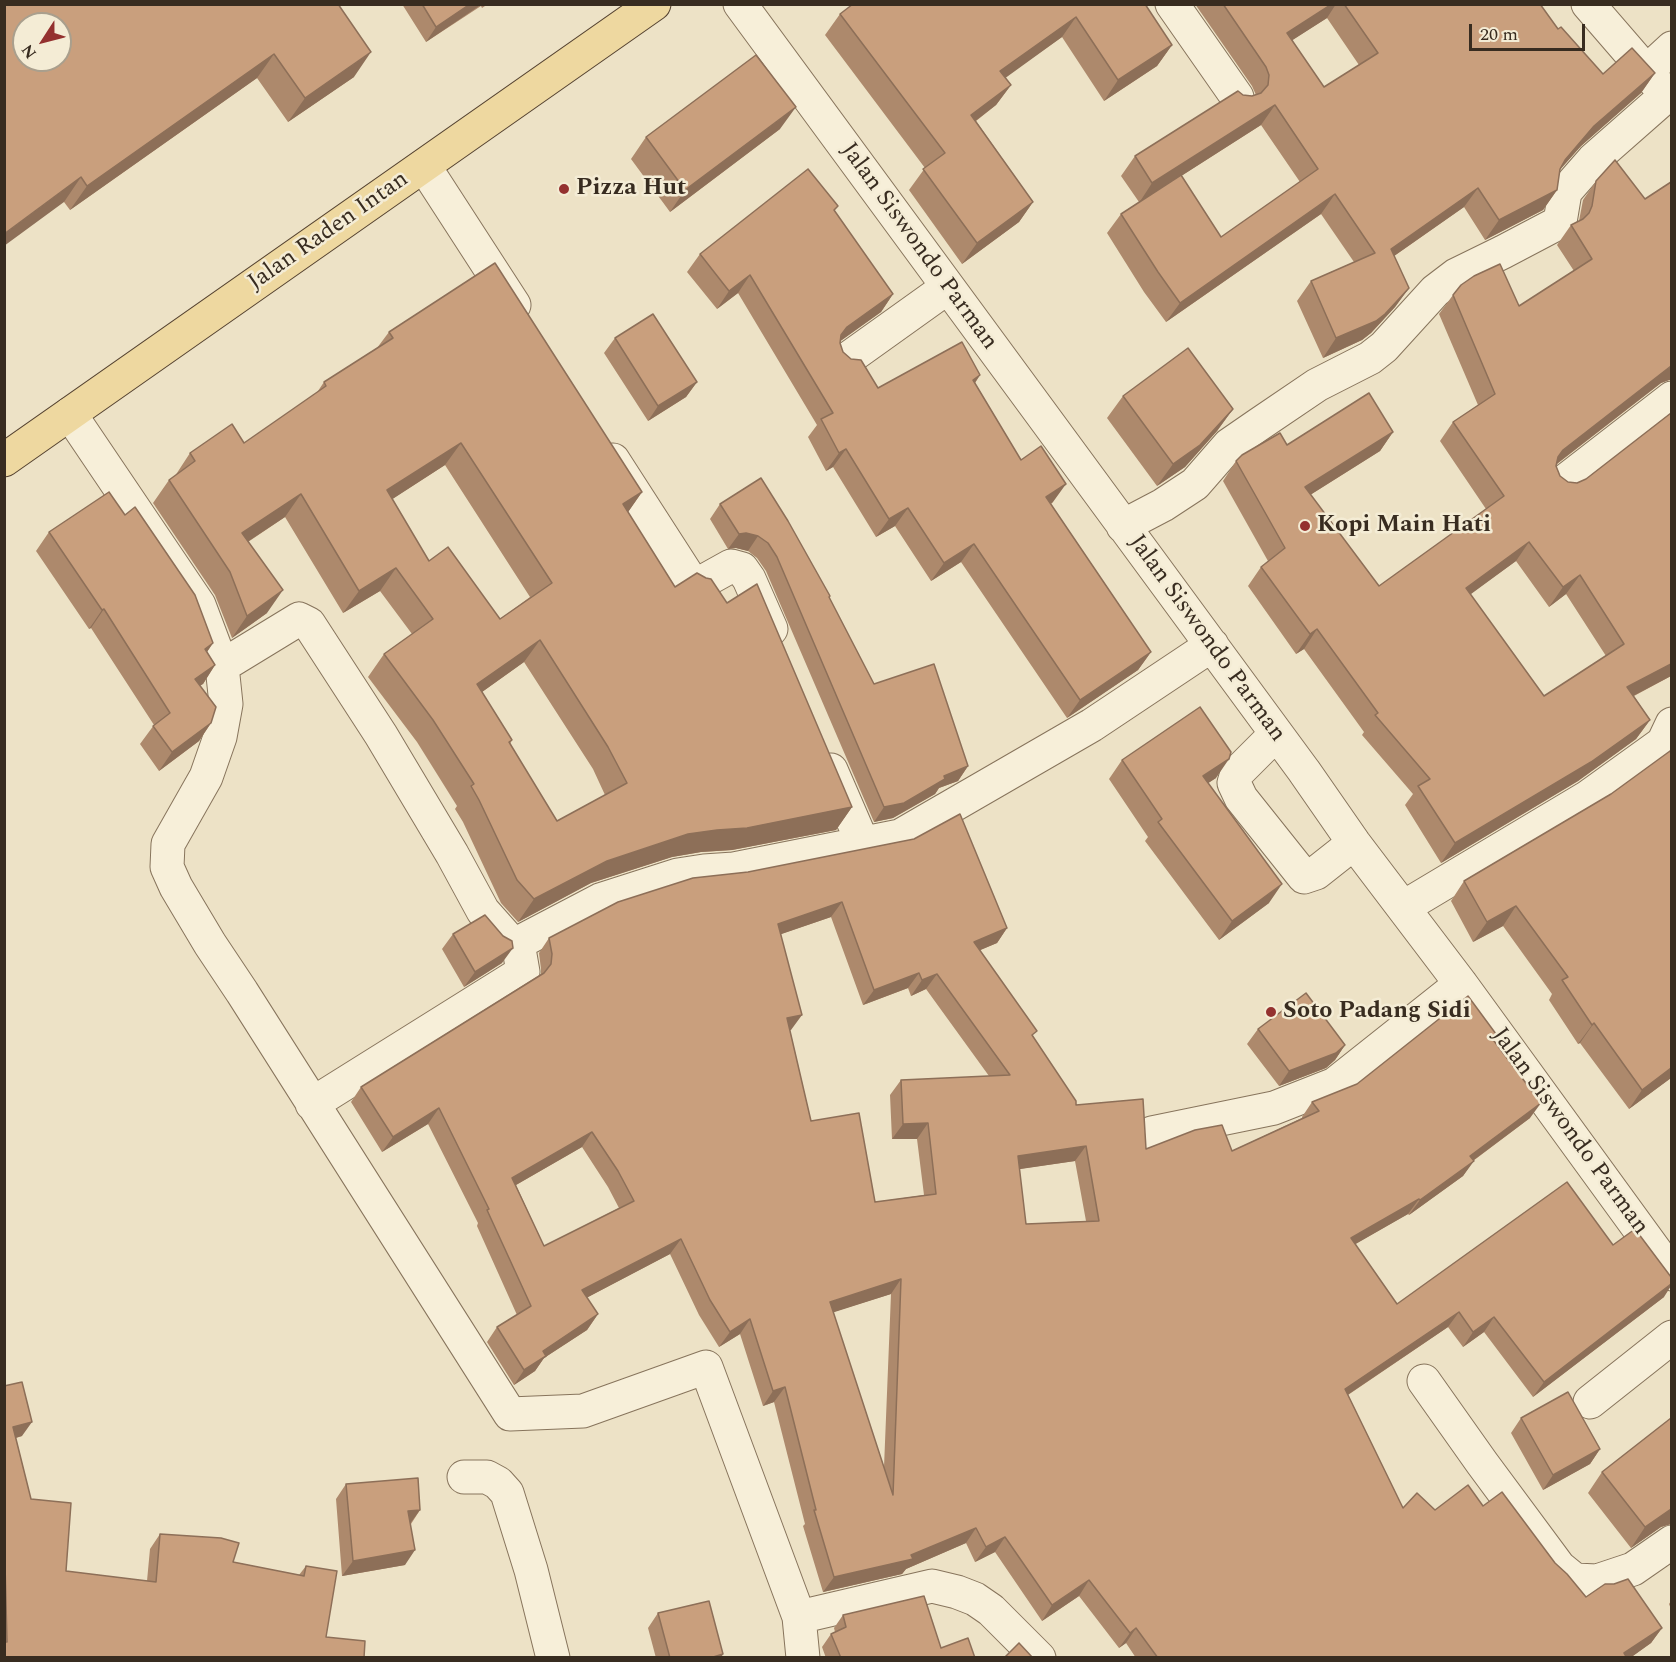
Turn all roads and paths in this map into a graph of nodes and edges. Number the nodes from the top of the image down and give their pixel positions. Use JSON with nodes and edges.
{"nodes":[{"id":1,"x":654,"y":4,"type":"edge"},
{"id":2,"x":740,"y":4,"type":"edge"},
{"id":3,"x":1172,"y":4,"type":"edge"},
{"id":4,"x":1588,"y":4,"type":"edge"},
{"id":5,"x":1671,"y":48,"type":"edge"},
{"id":6,"x":1662,"y":89,"type":"edge"},
{"id":7,"x":1237,"y":97,"type":"edge"},
{"id":8,"x":424,"y":166,"type":"junction"},
{"id":9,"x":948,"y":287,"type":"junction"},
{"id":10,"x":527,"y":327,"type":"edge"},
{"id":11,"x":846,"y":360,"type":"edge"},
{"id":12,"x":1671,"y":398,"type":"edge"},
{"id":13,"x":70,"y":414,"type":"junction"},
{"id":14,"x":599,"y":437,"type":"edge"},
{"id":15,"x":4,"y":460,"type":"edge"},
{"id":16,"x":1561,"y":484,"type":"edge"},
{"id":17,"x":1123,"y":526,"type":"junction"},
{"id":18,"x":1212,"y":645,"type":"junction"},
{"id":19,"x":781,"y":653,"type":"edge"},
{"id":20,"x":222,"y":666,"type":"junction"},
{"id":21,"x":1671,"y":724,"type":"edge"},
{"id":22,"x":1276,"y":734,"type":"junction"},
{"id":23,"x":822,"y":748,"type":"edge"},
{"id":24,"x":1354,"y":843,"type":"junction"},
{"id":25,"x":863,"y":844,"type":"junction"},
{"id":26,"x":1404,"y":907,"type":"junction"},
{"id":27,"x":518,"y":943,"type":"junction"},
{"id":28,"x":1461,"y":984,"type":"junction"},
{"id":29,"x":312,"y":1104,"type":"junction"},
{"id":30,"x":1152,"y":1133,"type":"dead end"},
{"id":31,"x":1671,"y":1274,"type":"edge"},
{"id":32,"x":1671,"y":1337,"type":"edge"},
{"id":33,"x":1424,"y":1381,"type":"dead end"},
{"id":34,"x":1590,"y":1402,"type":"dead end"},
{"id":35,"x":464,"y":1477,"type":"dead end"},
{"id":36,"x":1671,"y":1542,"type":"edge"},
{"id":37,"x":799,"y":1617,"type":"junction"},
{"id":38,"x":553,"y":1658,"type":"edge"},
{"id":39,"x":803,"y":1658,"type":"edge"},
{"id":40,"x":1040,"y":1658,"type":"edge"}],
"edges":[{"from":1,"to":8,"type":"main road","name":"Jalan Raden Intan"},
{"from":2,"to":9,"type":"street","name":"Jalan Siswondo Parman"},
{"from":3,"to":7,"type":"street"},
{"from":4,"to":6,"type":"street"},
{"from":5,"to":6,"type":"street"},
{"from":6,"to":17,"type":"street"},
{"from":8,"to":10,"type":"street"},
{"from":8,"to":13,"type":"main road","name":"Jalan Raden Intan"},
{"from":9,"to":11,"type":"street"},
{"from":9,"to":17,"type":"street","name":"Jalan Siswondo Parman"},
{"from":12,"to":16,"type":"street"},
{"from":13,"to":15,"type":"main road","name":"Jalan Raden Intan"},
{"from":13,"to":20,"type":"street"},
{"from":14,"to":19,"type":"street"},
{"from":17,"to":18,"type":"street","name":"Jalan Siswondo Parman"},
{"from":18,"to":22,"type":"street","name":"Jalan Siswondo Parman"},
{"from":18,"to":25,"type":"street"},
{"from":20,"to":27,"type":"street"},
{"from":20,"to":29,"type":"street"},
{"from":21,"to":26,"type":"street"},
{"from":22,"to":24,"type":"street","name":"Jalan Siswondo Parman"},
{"from":22,"to":24,"type":"street"},
{"from":23,"to":25,"type":"street"},
{"from":24,"to":26,"type":"street","name":"Jalan Siswondo Parman"},
{"from":25,"to":27,"type":"street"},
{"from":26,"to":28,"type":"street","name":"Jalan Siswondo Parman"},
{"from":27,"to":29,"type":"street"},
{"from":28,"to":30,"type":"street"},
{"from":28,"to":31,"type":"street","name":"Jalan Siswondo Parman"},
{"from":29,"to":37,"type":"street"},
{"from":32,"to":34,"type":"street"},
{"from":33,"to":36,"type":"street"},
{"from":35,"to":38,"type":"street"},
{"from":37,"to":39,"type":"street"},
{"from":37,"to":40,"type":"street"}]}
